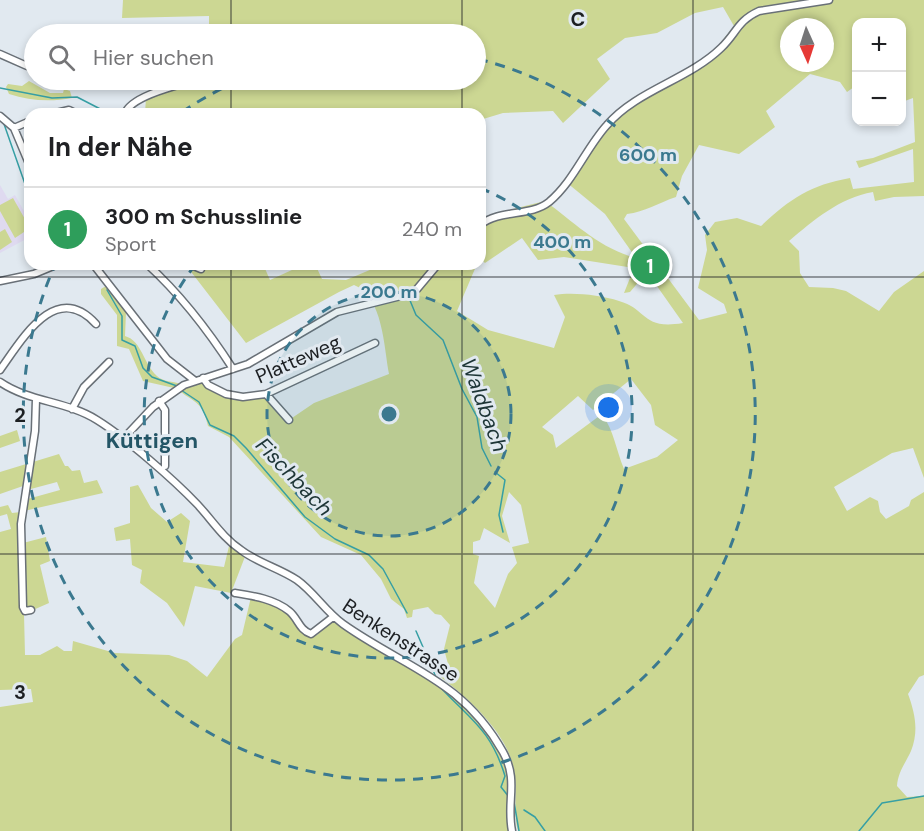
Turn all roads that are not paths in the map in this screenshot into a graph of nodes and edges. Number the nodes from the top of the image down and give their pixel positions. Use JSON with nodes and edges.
{"nodes":[{"id":1,"x":829,"y":0,"type":"edge"},
{"id":2,"x":0,"y":54,"type":"edge"},
{"id":3,"x":24,"y":65,"type":"edge"},
{"id":4,"x":166,"y":90,"type":"edge"},
{"id":5,"x":127,"y":108,"type":"edge"},
{"id":6,"x":2,"y":120,"type":"edge"},
{"id":7,"x":24,"y":124,"type":"edge"},
{"id":8,"x":14,"y":128,"type":"junction"},
{"id":9,"x":24,"y":152,"type":"edge"},
{"id":10,"x":486,"y":222,"type":"edge"},
{"id":11,"x":44,"y":270,"type":"edge"},
{"id":12,"x":98,"y":270,"type":"edge"},
{"id":13,"x":154,"y":270,"type":"edge"},
{"id":14,"x":433,"y":270,"type":"edge"},
{"id":15,"x":0,"y":281,"type":"edge"},
{"id":16,"x":96,"y":324,"type":"dead end"},
{"id":17,"x":375,"y":343,"type":"dead end"},
{"id":18,"x":109,"y":362,"type":"dead end"},
{"id":19,"x":0,"y":369,"type":"edge"},
{"id":20,"x":233,"y":369,"type":"junction"},
{"id":21,"x":202,"y":378,"type":"junction"},
{"id":22,"x":194,"y":381,"type":"junction"},
{"id":23,"x":0,"y":382,"type":"edge"},
{"id":24,"x":266,"y":394,"type":"junction"},
{"id":25,"x":36,"y":399,"type":"junction"},
{"id":26,"x":159,"y":401,"type":"junction"},
{"id":27,"x":72,"y":409,"type":"junction"},
{"id":28,"x":289,"y":420,"type":"dead end"},
{"id":29,"x":123,"y":439,"type":"junction"},
{"id":30,"x":165,"y":466,"type":"dead end"},
{"id":31,"x":235,"y":593,"type":"dead end"},
{"id":32,"x":32,"y":610,"type":"dead end"},
{"id":33,"x":333,"y":616,"type":"junction"},
{"id":34,"x":512,"y":831,"type":"edge"}],
"edges":[{"from":1,"to":10,"type":"street"},
{"from":2,"to":3,"type":"street"},
{"from":4,"to":5,"type":"street"},
{"from":6,"to":8,"type":"street"},
{"from":7,"to":8,"type":"street"},
{"from":8,"to":9,"type":"street"},
{"from":11,"to":15,"type":"street"},
{"from":12,"to":22,"type":"street"},
{"from":13,"to":20,"type":"street"},
{"from":14,"to":20,"type":"street"},
{"from":16,"to":19,"type":"street"},
{"from":17,"to":24,"type":"street","name":"Platteweg"},
{"from":18,"to":27,"type":"street"},
{"from":20,"to":21,"type":"street"},
{"from":21,"to":22,"type":"street"},
{"from":21,"to":24,"type":"street","name":"Platteweg"},
{"from":22,"to":26,"type":"street"},
{"from":23,"to":25,"type":"street","name":"Benkenstrasse"},
{"from":24,"to":28,"type":"street"},
{"from":25,"to":27,"type":"street","name":"Benkenstrasse"},
{"from":25,"to":32,"type":"street"},
{"from":26,"to":29,"type":"street"},
{"from":26,"to":30,"type":"street"},
{"from":27,"to":29,"type":"street","name":"Benkenstrasse"},
{"from":29,"to":33,"type":"street","name":"Benkenstrasse"},
{"from":31,"to":33,"type":"street"},
{"from":33,"to":34,"type":"street","name":"Benkenstrasse"}]}
